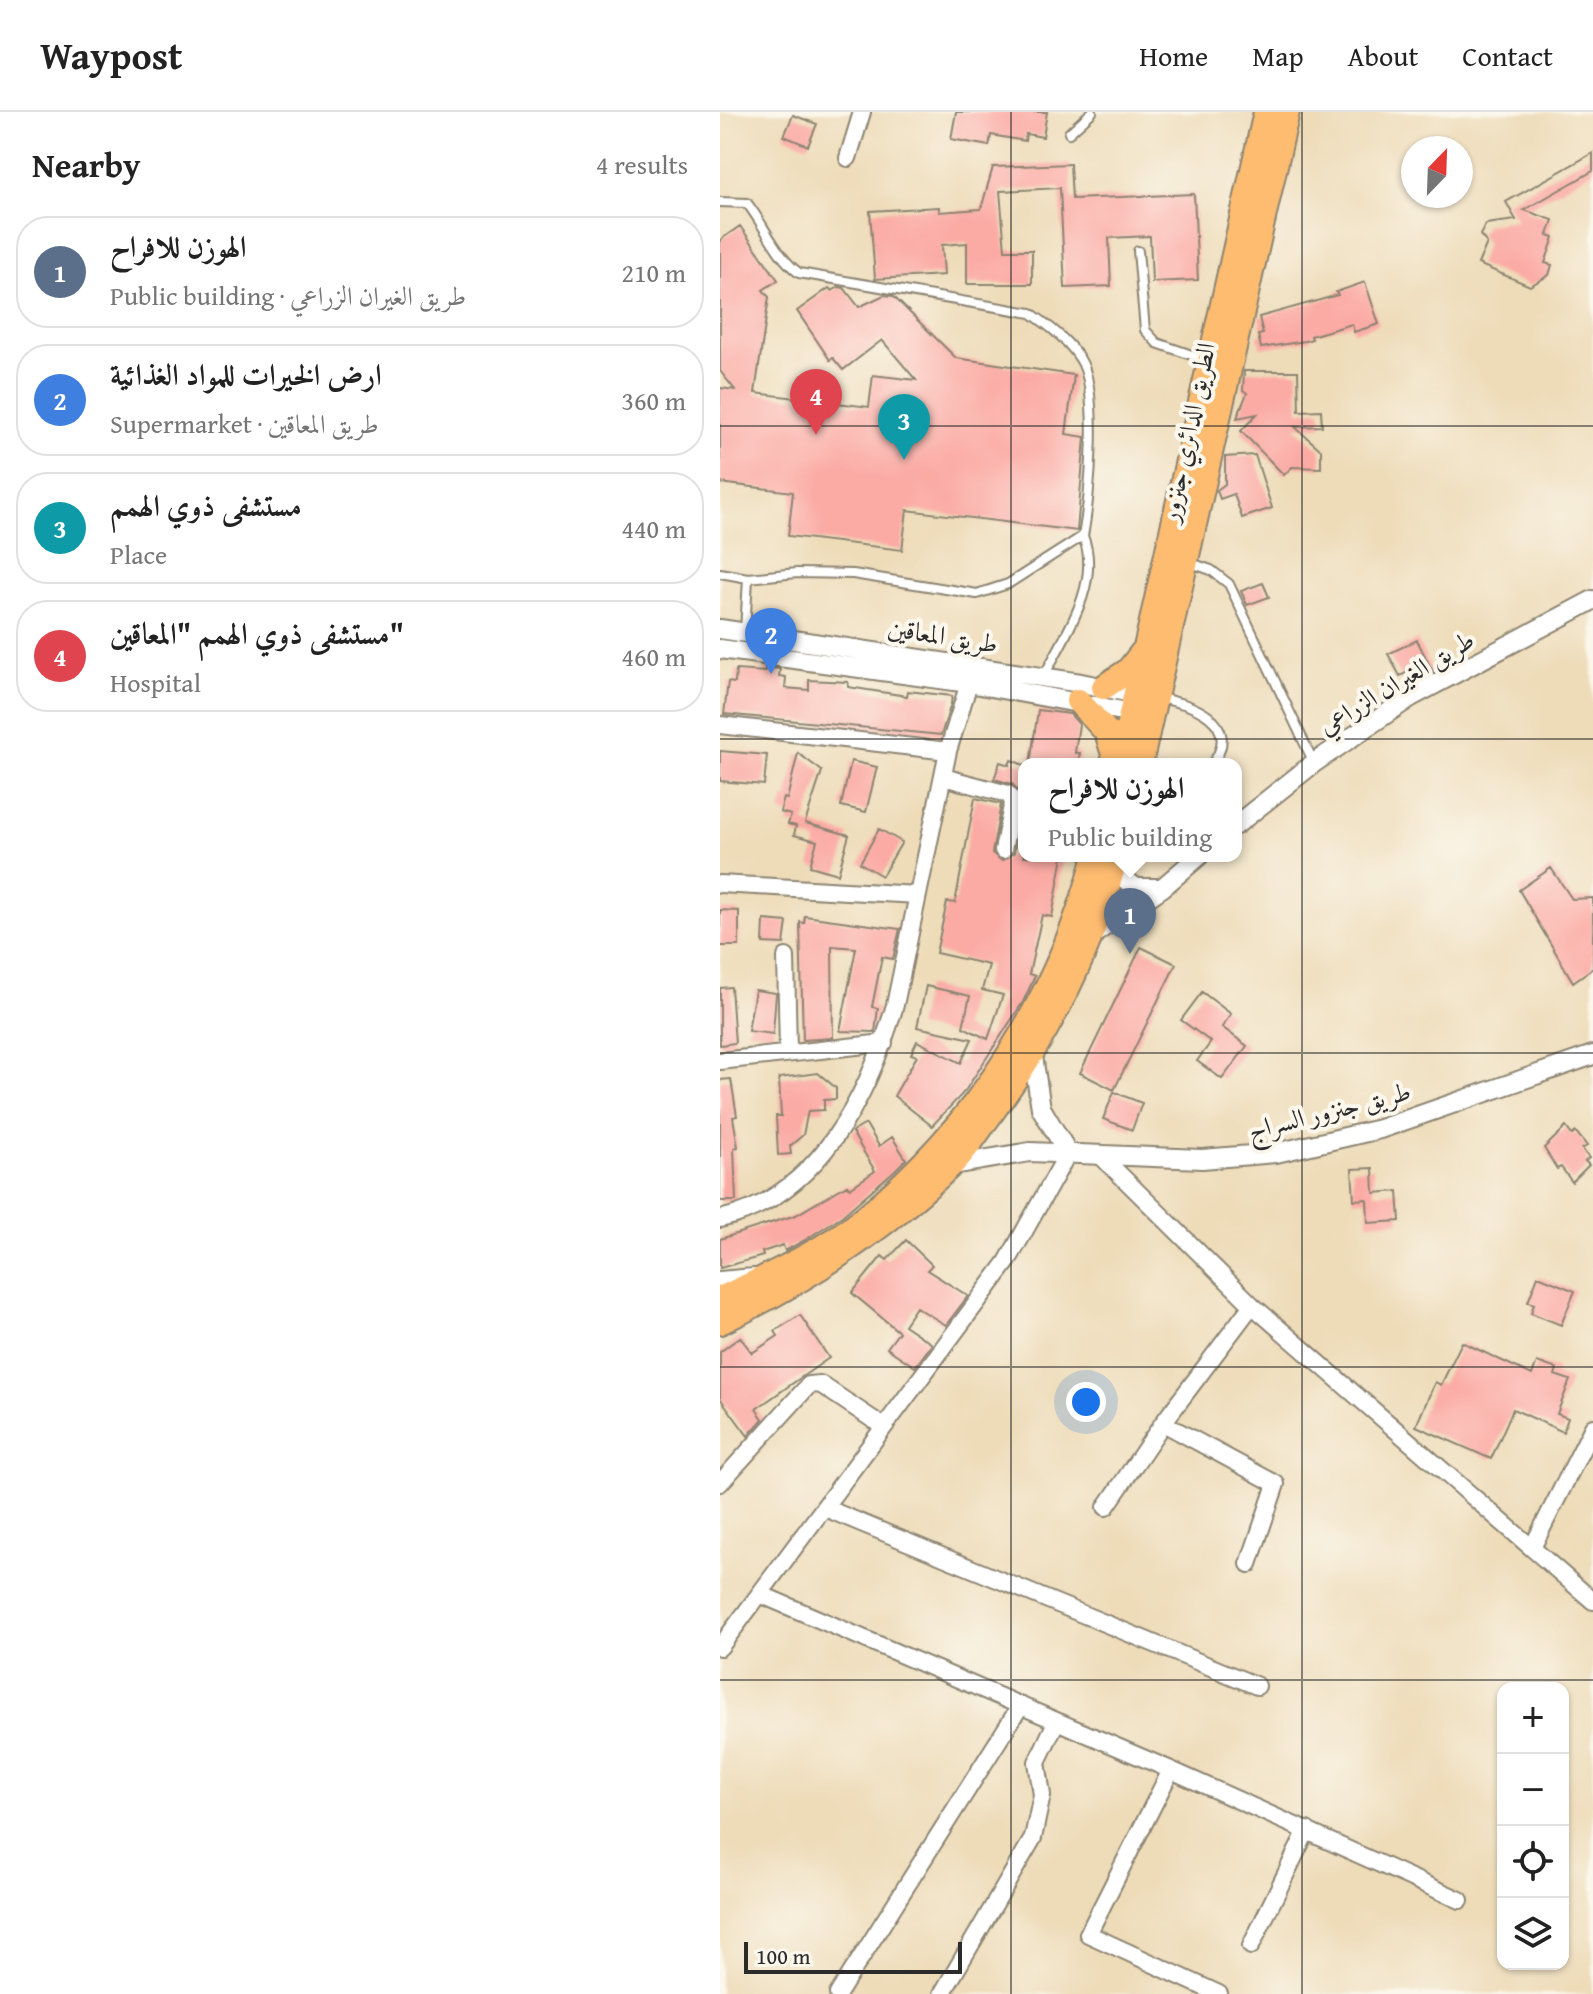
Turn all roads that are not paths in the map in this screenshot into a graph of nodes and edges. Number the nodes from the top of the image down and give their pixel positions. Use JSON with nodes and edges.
{"nodes":[{"id":1,"x":862,"y":112,"type":"edge"},
{"id":2,"x":1092,"y":112,"type":"edge"},
{"id":3,"x":1266,"y":112,"type":"edge"},
{"id":4,"x":1287,"y":112,"type":"edge"},
{"id":5,"x":1069,"y":133,"type":"dead end"},
{"id":6,"x":848,"y":158,"type":"dead end"},
{"id":7,"x":720,"y":202,"type":"edge"},
{"id":8,"x":1138,"y":251,"type":"dead end"},
{"id":9,"x":1210,"y":362,"type":"junction"},
{"id":10,"x":1083,"y":536,"type":"junction"},
{"id":11,"x":1187,"y":562,"type":"junction"},
{"id":12,"x":720,"y":573,"type":"edge"},
{"id":13,"x":748,"y":578,"type":"junction"},
{"id":14,"x":1593,"y":600,"type":"edge"},
{"id":15,"x":720,"y":629,"type":"edge"},
{"id":16,"x":745,"y":632,"type":"junction"},
{"id":17,"x":1145,"y":647,"type":"junction"},
{"id":18,"x":720,"y":649,"type":"edge"},
{"id":19,"x":1044,"y":677,"type":"junction"},
{"id":20,"x":969,"y":683,"type":"junction"},
{"id":21,"x":1104,"y":687,"type":"junction"},
{"id":22,"x":1078,"y":701,"type":"junction"},
{"id":23,"x":1144,"y":705,"type":"junction"},
{"id":24,"x":720,"y":725,"type":"edge"},
{"id":25,"x":948,"y":751,"type":"junction"},
{"id":26,"x":1116,"y":758,"type":"edge"},
{"id":27,"x":1121,"y":758,"type":"edge"},
{"id":28,"x":1140,"y":758,"type":"edge"},
{"id":29,"x":1215,"y":758,"type":"edge"},
{"id":30,"x":1314,"y":763,"type":"junction"},
{"id":31,"x":943,"y":777,"type":"junction"},
{"id":32,"x":1242,"y":820,"type":"edge"},
{"id":33,"x":1003,"y":850,"type":"dead end"},
{"id":34,"x":1107,"y":862,"type":"edge"},
{"id":35,"x":1108,"y":862,"type":"edge"},
{"id":36,"x":1112,"y":862,"type":"edge"},
{"id":37,"x":1192,"y":862,"type":"edge"},
{"id":38,"x":720,"y":884,"type":"edge"},
{"id":39,"x":1163,"y":887,"type":"junction"},
{"id":40,"x":918,"y":895,"type":"junction"},
{"id":41,"x":1091,"y":936,"type":"junction"},
{"id":42,"x":786,"y":957,"type":"dead end"},
{"id":43,"x":884,"y":1043,"type":"junction"},
{"id":44,"x":788,"y":1052,"type":"junction"},
{"id":45,"x":1033,"y":1056,"type":"junction"},
{"id":46,"x":1592,"y":1060,"type":"edge"},
{"id":47,"x":720,"y":1061,"type":"edge"},
{"id":48,"x":1068,"y":1153,"type":"junction"},
{"id":49,"x":1099,"y":1154,"type":"junction"},
{"id":50,"x":952,"y":1165,"type":"junction"},
{"id":51,"x":720,"y":1219,"type":"edge"},
{"id":52,"x":772,"y":1275,"type":"junction"},
{"id":53,"x":720,"y":1280,"type":"edge"},
{"id":54,"x":720,"y":1299,"type":"edge"},
{"id":55,"x":1252,"y":1305,"type":"junction"},
{"id":56,"x":720,"y":1322,"type":"edge"},
{"id":57,"x":1163,"y":1423,"type":"junction"},
{"id":58,"x":884,"y":1427,"type":"junction"},
{"id":59,"x":1593,"y":1427,"type":"edge"},
{"id":60,"x":720,"y":1483,"type":"edge"},
{"id":61,"x":1106,"y":1507,"type":"dead end"},
{"id":62,"x":825,"y":1508,"type":"junction"},
{"id":63,"x":1532,"y":1548,"type":"junction"},
{"id":64,"x":1249,"y":1564,"type":"dead end"},
{"id":65,"x":762,"y":1595,"type":"junction"},
{"id":66,"x":1593,"y":1601,"type":"edge"},
{"id":67,"x":720,"y":1647,"type":"edge"},
{"id":68,"x":1257,"y":1686,"type":"dead end"},
{"id":69,"x":1019,"y":1708,"type":"junction"},
{"id":70,"x":1056,"y":1722,"type":"junction"},
{"id":71,"x":1171,"y":1770,"type":"junction"},
{"id":72,"x":1307,"y":1830,"type":"junction"},
{"id":73,"x":1460,"y":1900,"type":"dead end"},
{"id":74,"x":1251,"y":1946,"type":"dead end"},
{"id":75,"x":838,"y":1994,"type":"edge"},
{"id":76,"x":942,"y":1994,"type":"edge"},
{"id":77,"x":1219,"y":1994,"type":"edge"}],
"edges":[{"from":1,"to":6,"type":"street"},
{"from":2,"to":5,"type":"lane"},
{"from":3,"to":9,"type":"main road","name":"الطريق الدائري جنزور"},
{"from":4,"to":11,"type":"main road","name":"الطريق الدائري جنزور"},
{"from":7,"to":10,"type":"lane"},
{"from":8,"to":9,"type":"lane"},
{"from":9,"to":17,"type":"main road","name":"الطريق الدائري جنزور"},
{"from":10,"to":13,"type":"lane"},
{"from":10,"to":19,"type":"lane"},
{"from":11,"to":23,"type":"main road","name":"الطريق الدائري جنزور"},
{"from":11,"to":30,"type":"lane"},
{"from":12,"to":13,"type":"lane"},
{"from":13,"to":16,"type":"lane"},
{"from":14,"to":30,"type":"street","name":"طريق الغيران الزراعي"},
{"from":15,"to":16,"type":"street","name":"طريق المعاقين"},
{"from":16,"to":19,"type":"street","name":"طريق المعاقين"},
{"from":17,"to":21,"type":"main road"},
{"from":17,"to":23,"type":"main road","name":"الطريق الدائري جنزور"},
{"from":18,"to":20,"type":"street","name":"طريق المعاقين"},
{"from":19,"to":21,"type":"street","name":"طريق المعاقين"},
{"from":20,"to":22,"type":"street","name":"طريق المعاقين"},
{"from":20,"to":25,"type":"street"},
{"from":21,"to":23,"type":"street","name":"طريق المعاقين"},
{"from":22,"to":23,"type":"street","name":"طريق المعاقين"},
{"from":22,"to":26,"type":"main road"},
{"from":23,"to":27,"type":"main road","name":"الطريق الدائري جنزور"},
{"from":23,"to":28,"type":"main road","name":"الطريق الدائري جنزور"},
{"from":23,"to":29,"type":"lane"},
{"from":24,"to":25,"type":"street"},
{"from":25,"to":31,"type":"street"},
{"from":30,"to":32,"type":"street","name":"طريق الغيران الزراعي"},
{"from":31,"to":33,"type":"street"},
{"from":31,"to":40,"type":"street"},
{"from":34,"to":52,"type":"main road"},
{"from":35,"to":41,"type":"main road"},
{"from":36,"to":39,"type":"street"},
{"from":37,"to":39,"type":"street"},
{"from":38,"to":40,"type":"street"},
{"from":39,"to":41,"type":"street"},
{"from":40,"to":43,"type":"street"},
{"from":41,"to":45,"type":"main road"},
{"from":42,"to":44,"type":"street"},
{"from":43,"to":44,"type":"street"},
{"from":43,"to":51,"type":"street"},
{"from":44,"to":47,"type":"street"},
{"from":45,"to":48,"type":"street"},
{"from":45,"to":50,"type":"main road"},
{"from":46,"to":49,"type":"street","name":"طريق جنزور السراج"},
{"from":48,"to":49,"type":"street","name":"طريق جنزور السراج"},
{"from":48,"to":50,"type":"street","name":"طريق جنزور السراج"},
{"from":48,"to":58,"type":"street"},
{"from":49,"to":55,"type":"street"},
{"from":50,"to":56,"type":"main road"},
{"from":52,"to":53,"type":"street"},
{"from":52,"to":54,"type":"main road"},
{"from":55,"to":57,"type":"street"},
{"from":55,"to":63,"type":"street"},
{"from":57,"to":61,"type":"street"},
{"from":57,"to":64,"type":"street"},
{"from":58,"to":60,"type":"street"},
{"from":58,"to":62,"type":"street"},
{"from":59,"to":63,"type":"street"},
{"from":62,"to":65,"type":"street"},
{"from":62,"to":68,"type":"street"},
{"from":63,"to":66,"type":"street"},
{"from":65,"to":67,"type":"street"},
{"from":65,"to":69,"type":"street"},
{"from":69,"to":70,"type":"street"},
{"from":69,"to":75,"type":"street"},
{"from":70,"to":71,"type":"street"},
{"from":70,"to":76,"type":"street"},
{"from":71,"to":72,"type":"street"},
{"from":71,"to":77,"type":"street"},
{"from":72,"to":73,"type":"street"},
{"from":72,"to":74,"type":"street"}]}
